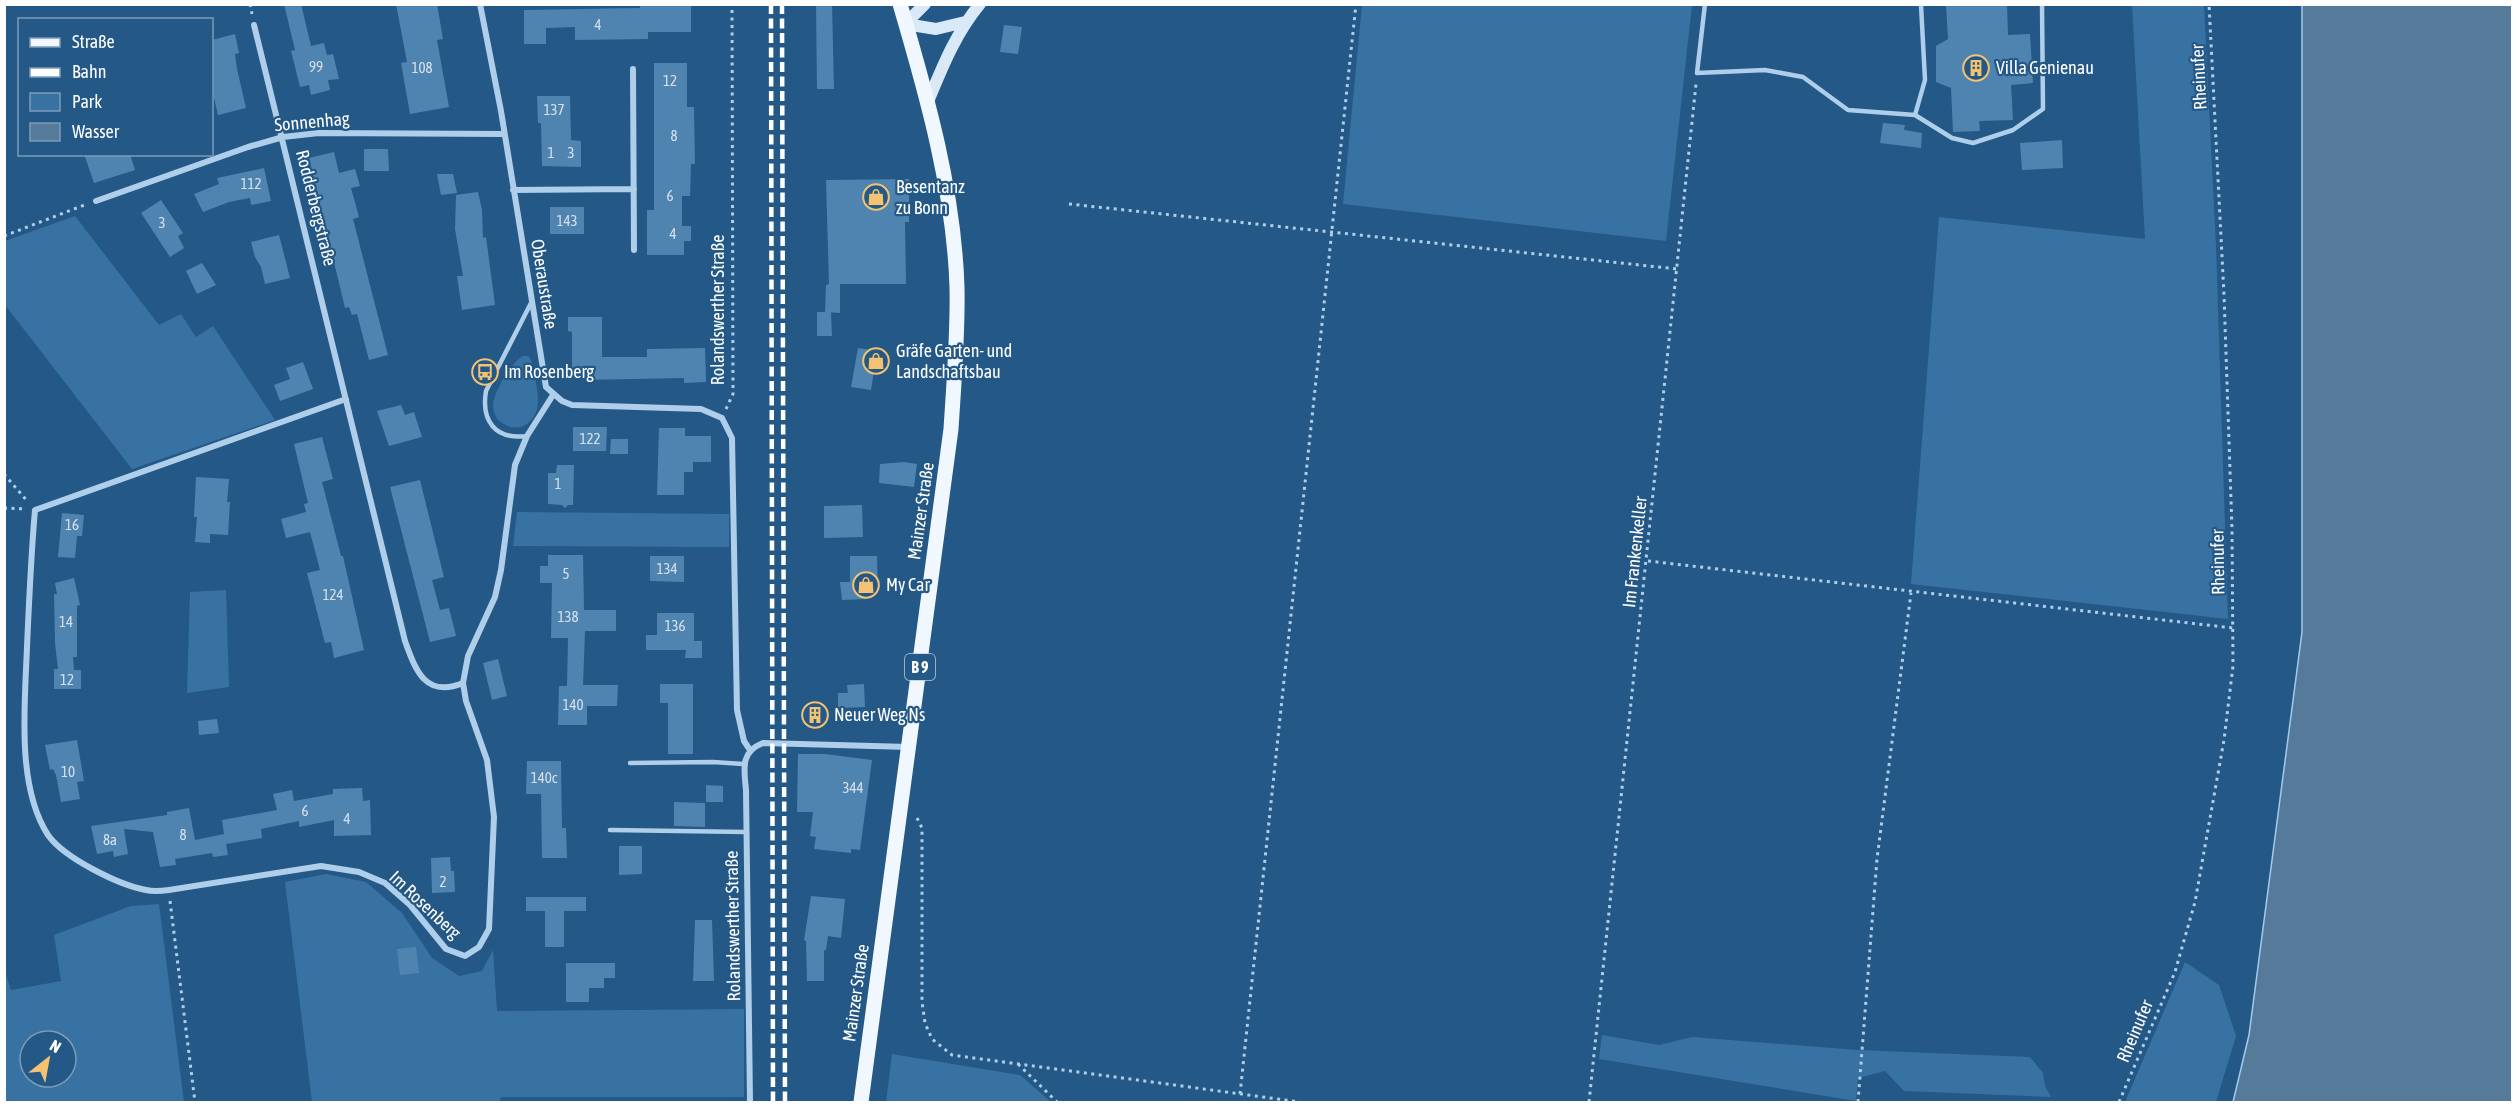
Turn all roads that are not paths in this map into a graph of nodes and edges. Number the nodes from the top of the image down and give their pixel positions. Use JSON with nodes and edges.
{"nodes":[{"id":1,"x":480,"y":4,"type":"edge"},
{"id":2,"x":900,"y":4,"type":"edge"},
{"id":3,"x":925,"y":4,"type":"edge"},
{"id":4,"x":980,"y":4,"type":"edge"},
{"id":5,"x":1705,"y":4,"type":"edge"},
{"id":6,"x":2042,"y":4,"type":"edge"},
{"id":7,"x":1922,"y":5,"type":"edge"},
{"id":8,"x":965,"y":22,"type":"junction"},
{"id":9,"x":905,"y":24,"type":"junction"},
{"id":10,"x":254,"y":25,"type":"dead end"},
{"id":11,"x":633,"y":69,"type":"dead end"},
{"id":12,"x":927,"y":104,"type":"junction"},
{"id":13,"x":1915,"y":115,"type":"junction"},
{"id":14,"x":504,"y":134,"type":"junction"},
{"id":15,"x":283,"y":137,"type":"junction"},
{"id":16,"x":634,"y":189,"type":"junction"},
{"id":17,"x":513,"y":190,"type":"junction"},
{"id":18,"x":96,"y":201,"type":"road end"},
{"id":19,"x":634,"y":250,"type":"dead end"},
{"id":20,"x":532,"y":301,"type":"junction"},
{"id":21,"x":553,"y":395,"type":"junction"},
{"id":22,"x":346,"y":399,"type":"junction"},
{"id":23,"x":527,"y":436,"type":"junction"},
{"id":24,"x":464,"y":683,"type":"junction"},
{"id":25,"x":909,"y":747,"type":"junction"},
{"id":26,"x":750,"y":750,"type":"junction"},
{"id":27,"x":630,"y":763,"type":"dead end"},
{"id":28,"x":743,"y":764,"type":"junction"},
{"id":29,"x":610,"y":830,"type":"dead end"},
{"id":30,"x":746,"y":832,"type":"junction"},
{"id":31,"x":750,"y":1102,"type":"edge"},
{"id":32,"x":861,"y":1102,"type":"edge"}],
"edges":[{"from":1,"to":14,"type":"street","name":"Oberaustraße"},
{"from":2,"to":9,"type":"main road","number":"B 9"},
{"from":3,"to":9,"type":"main road"},
{"from":4,"to":8,"type":"main road"},
{"from":5,"to":13,"type":"lane"},
{"from":6,"to":13,"type":"lane"},
{"from":7,"to":13,"type":"lane"},
{"from":8,"to":9,"type":"main road"},
{"from":8,"to":12,"type":"main road"},
{"from":9,"to":12,"type":"main road","name":"Mainzer Straße","number":"B 9"},
{"from":10,"to":15,"type":"street","name":"Rodderbergstraße"},
{"from":11,"to":16,"type":"street"},
{"from":12,"to":25,"type":"main road","name":"Mainzer Straße","number":"B 9"},
{"from":14,"to":15,"type":"street","name":"Sonnenhag"},
{"from":14,"to":17,"type":"street","name":"Oberaustraße"},
{"from":15,"to":18,"type":"street","name":"Sonnenhag"},
{"from":15,"to":22,"type":"street","name":"Rodderbergstraße"},
{"from":16,"to":17,"type":"street"},
{"from":16,"to":19,"type":"street"},
{"from":17,"to":20,"type":"street","name":"Oberaustraße"},
{"from":20,"to":21,"type":"street","name":"Oberaustraße"},
{"from":20,"to":23,"type":"lane"},
{"from":21,"to":23,"type":"street","name":"Im Rosenberg"},
{"from":21,"to":26,"type":"street"},
{"from":22,"to":24,"type":"street","name":"Rodderbergstraße"},
{"from":22,"to":24,"type":"street","name":"Im Rosenberg"},
{"from":23,"to":24,"type":"street","name":"Im Rosenberg"},
{"from":25,"to":26,"type":"street"},
{"from":25,"to":32,"type":"main road","name":"Mainzer Straße","number":"B 9"},
{"from":26,"to":28,"type":"street","name":"Rolandswerther Straße"},
{"from":27,"to":28,"type":"lane"},
{"from":28,"to":30,"type":"street","name":"Rolandswerther Straße"},
{"from":29,"to":30,"type":"lane"},
{"from":30,"to":31,"type":"street","name":"Rolandswerther Straße"}]}
